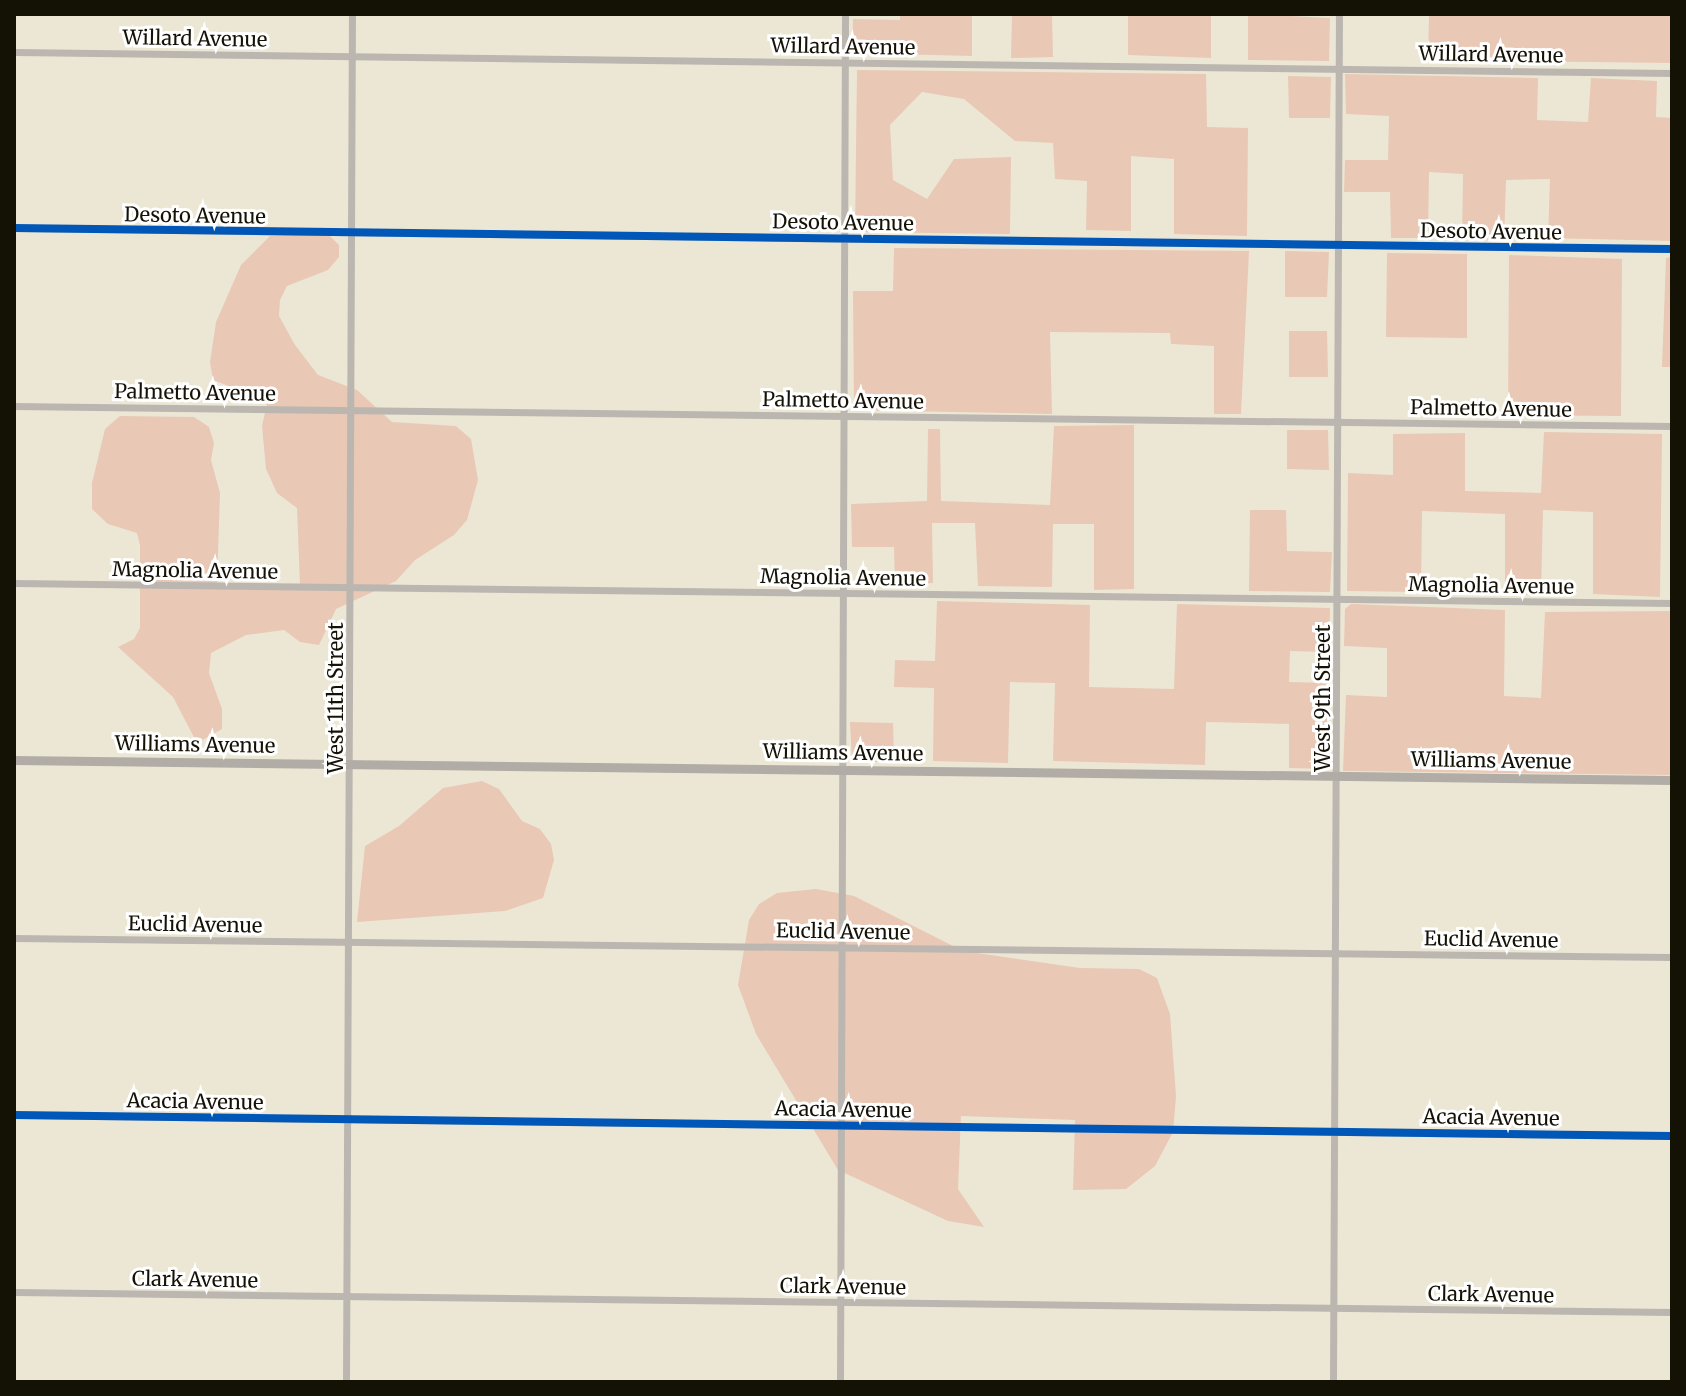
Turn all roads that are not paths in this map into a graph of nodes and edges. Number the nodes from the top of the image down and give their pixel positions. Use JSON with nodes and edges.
{"nodes":[{"id":1,"x":352,"y":14,"type":"edge"},
{"id":2,"x":845,"y":14,"type":"edge"},
{"id":3,"x":1339,"y":14,"type":"edge"},
{"id":4,"x":14,"y":52,"type":"edge"},
{"id":5,"x":352,"y":56,"type":"junction"},
{"id":6,"x":845,"y":62,"type":"junction"},
{"id":7,"x":1339,"y":68,"type":"junction"},
{"id":8,"x":1672,"y":73,"type":"edge"},
{"id":9,"x":14,"y":228,"type":"edge"},
{"id":10,"x":351,"y":233,"type":"junction"},
{"id":11,"x":845,"y":238,"type":"junction"},
{"id":12,"x":1339,"y":245,"type":"junction"},
{"id":13,"x":1672,"y":249,"type":"edge"},
{"id":14,"x":14,"y":406,"type":"edge"},
{"id":15,"x":351,"y":410,"type":"junction"},
{"id":16,"x":845,"y":416,"type":"junction"},
{"id":17,"x":1339,"y":422,"type":"junction"},
{"id":18,"x":1672,"y":426,"type":"edge"},
{"id":19,"x":14,"y":583,"type":"edge"},
{"id":20,"x":351,"y":587,"type":"junction"},
{"id":21,"x":844,"y":593,"type":"junction"},
{"id":22,"x":1338,"y":599,"type":"junction"},
{"id":23,"x":1672,"y":603,"type":"edge"},
{"id":24,"x":14,"y":760,"type":"edge"},
{"id":25,"x":351,"y":765,"type":"junction"},
{"id":26,"x":844,"y":770,"type":"junction"},
{"id":27,"x":1338,"y":776,"type":"junction"},
{"id":28,"x":1672,"y":780,"type":"edge"},
{"id":29,"x":14,"y":938,"type":"edge"},
{"id":30,"x":350,"y":942,"type":"junction"},
{"id":31,"x":844,"y":947,"type":"junction"},
{"id":32,"x":1337,"y":954,"type":"junction"},
{"id":33,"x":1672,"y":957,"type":"edge"},
{"id":34,"x":14,"y":1115,"type":"edge"},
{"id":35,"x":348,"y":1119,"type":"junction"},
{"id":36,"x":842,"y":1125,"type":"junction"},
{"id":37,"x":1335,"y":1131,"type":"junction"},
{"id":38,"x":1672,"y":1136,"type":"edge"},
{"id":39,"x":14,"y":1292,"type":"edge"},
{"id":40,"x":347,"y":1296,"type":"junction"},
{"id":41,"x":840,"y":1302,"type":"junction"},
{"id":42,"x":1334,"y":1308,"type":"junction"},
{"id":43,"x":1672,"y":1312,"type":"edge"},
{"id":44,"x":346,"y":1382,"type":"edge"},
{"id":45,"x":840,"y":1382,"type":"edge"},
{"id":46,"x":1333,"y":1382,"type":"edge"}],
"edges":[{"from":1,"to":5,"type":"street","name":"West 11th Street"},
{"from":2,"to":6,"type":"street"},
{"from":3,"to":7,"type":"street","name":"West 9th Street"},
{"from":4,"to":5,"type":"street","name":"Willard Avenue"},
{"from":5,"to":6,"type":"street","name":"Willard Avenue"},
{"from":5,"to":10,"type":"street","name":"West 11th Street"},
{"from":6,"to":7,"type":"street","name":"Willard Avenue"},
{"from":6,"to":11,"type":"street"},
{"from":7,"to":8,"type":"street","name":"Willard Avenue"},
{"from":7,"to":12,"type":"street","name":"West 9th Street"},
{"from":9,"to":10,"type":"street","name":"Desoto Avenue"},
{"from":10,"to":11,"type":"street","name":"Desoto Avenue"},
{"from":10,"to":15,"type":"street","name":"West 11th Street"},
{"from":11,"to":12,"type":"street","name":"Desoto Avenue"},
{"from":11,"to":16,"type":"street"},
{"from":12,"to":13,"type":"street","name":"Desoto Avenue"},
{"from":12,"to":17,"type":"street","name":"West 9th Street"},
{"from":14,"to":15,"type":"street","name":"Palmetto Avenue"},
{"from":15,"to":16,"type":"street","name":"Palmetto Avenue"},
{"from":15,"to":20,"type":"street","name":"West 11th Street"},
{"from":16,"to":17,"type":"street","name":"Palmetto Avenue"},
{"from":16,"to":21,"type":"street"},
{"from":17,"to":18,"type":"street","name":"Palmetto Avenue"},
{"from":17,"to":22,"type":"street","name":"West 9th Street"},
{"from":19,"to":20,"type":"street","name":"Magnolia Avenue"},
{"from":20,"to":21,"type":"street","name":"Magnolia Avenue"},
{"from":20,"to":25,"type":"street","name":"West 11th Street"},
{"from":21,"to":22,"type":"street","name":"Magnolia Avenue"},
{"from":21,"to":26,"type":"street"},
{"from":22,"to":23,"type":"street","name":"Magnolia Avenue"},
{"from":22,"to":27,"type":"street","name":"West 9th Street"},
{"from":24,"to":25,"type":"street","name":"Williams Avenue"},
{"from":25,"to":26,"type":"street","name":"Williams Avenue"},
{"from":25,"to":30,"type":"street","name":"West 11th Street"},
{"from":26,"to":27,"type":"street","name":"Williams Avenue"},
{"from":26,"to":31,"type":"street"},
{"from":27,"to":28,"type":"street","name":"Williams Avenue"},
{"from":27,"to":32,"type":"street","name":"West 9th Street"},
{"from":29,"to":30,"type":"street","name":"Euclid Avenue"},
{"from":30,"to":31,"type":"street","name":"Euclid Avenue"},
{"from":30,"to":35,"type":"street","name":"West 11th Street"},
{"from":31,"to":32,"type":"street","name":"Euclid Avenue"},
{"from":31,"to":36,"type":"street"},
{"from":32,"to":33,"type":"street","name":"Euclid Avenue"},
{"from":32,"to":37,"type":"street","name":"West 9th Street"},
{"from":34,"to":35,"type":"street","name":"Acacia Avenue"},
{"from":35,"to":36,"type":"street","name":"Acacia Avenue"},
{"from":35,"to":40,"type":"street","name":"West 11th Street"},
{"from":36,"to":37,"type":"street","name":"Acacia Avenue"},
{"from":36,"to":41,"type":"street"},
{"from":37,"to":38,"type":"street","name":"Acacia Avenue"},
{"from":37,"to":42,"type":"street","name":"West 9th Street"},
{"from":39,"to":40,"type":"street","name":"Clark Avenue"},
{"from":40,"to":41,"type":"street","name":"Clark Avenue"},
{"from":40,"to":44,"type":"street","name":"West 11th Street"},
{"from":41,"to":42,"type":"street","name":"Clark Avenue"},
{"from":41,"to":45,"type":"street"},
{"from":42,"to":43,"type":"street","name":"Clark Avenue"},
{"from":42,"to":46,"type":"street","name":"West 9th Street"}]}
